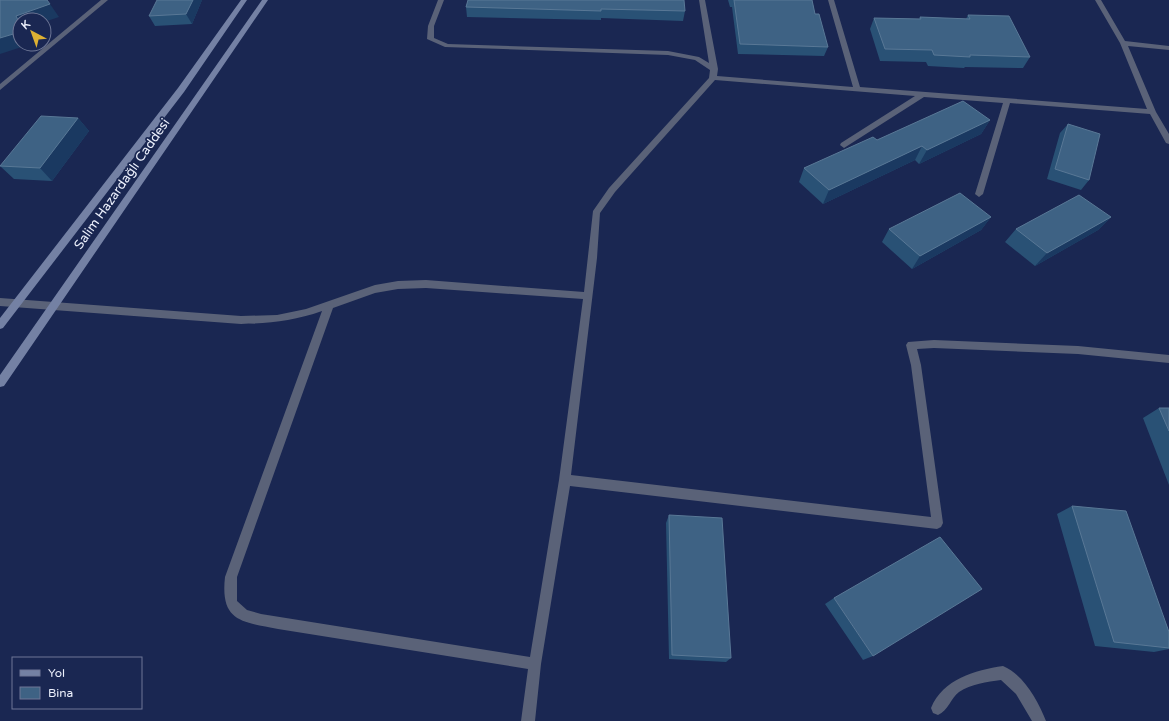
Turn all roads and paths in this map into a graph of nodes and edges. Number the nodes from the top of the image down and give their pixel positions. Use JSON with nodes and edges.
{"nodes":[{"id":1,"x":105,"y":0,"type":"edge"},
{"id":2,"x":244,"y":0,"type":"edge"},
{"id":3,"x":265,"y":0,"type":"edge"},
{"id":4,"x":441,"y":0,"type":"edge"},
{"id":5,"x":702,"y":0,"type":"edge"},
{"id":6,"x":831,"y":0,"type":"edge"},
{"id":7,"x":1098,"y":0,"type":"edge"},
{"id":8,"x":1122,"y":43,"type":"junction"},
{"id":9,"x":1169,"y":48,"type":"edge"},
{"id":10,"x":714,"y":74,"type":"junction"},
{"id":11,"x":0,"y":88,"type":"edge"},
{"id":12,"x":857,"y":89,"type":"junction"},
{"id":13,"x":923,"y":94,"type":"junction"},
{"id":14,"x":1007,"y":101,"type":"junction"},
{"id":15,"x":1152,"y":112,"type":"junction"},
{"id":16,"x":1169,"y":141,"type":"edge"},
{"id":17,"x":844,"y":145,"type":"dead end"},
{"id":18,"x":979,"y":194,"type":"dead end"},
{"id":19,"x":588,"y":296,"type":"junction"},
{"id":20,"x":0,"y":302,"type":"edge"},
{"id":21,"x":15,"y":304,"type":"junction"},
{"id":22,"x":329,"y":305,"type":"junction"},
{"id":23,"x":52,"y":306,"type":"junction"},
{"id":24,"x":0,"y":325,"type":"edge"},
{"id":25,"x":1169,"y":358,"type":"edge"},
{"id":26,"x":0,"y":383,"type":"edge"},
{"id":27,"x":565,"y":480,"type":"junction"},
{"id":28,"x":535,"y":664,"type":"junction"},
{"id":29,"x":938,"y":708,"type":"dead end"},
{"id":30,"x":528,"y":721,"type":"edge"},
{"id":31,"x":1039,"y":721,"type":"edge"}],
"edges":[{"from":1,"to":11,"type":"street"},
{"from":2,"to":21,"type":"main road","name":"Salim Hazardağlı Caddesi"},
{"from":3,"to":23,"type":"main road","name":"Salim Hazardağlı Caddesi"},
{"from":4,"to":10,"type":"street"},
{"from":5,"to":10,"type":"street"},
{"from":6,"to":12,"type":"street"},
{"from":7,"to":8,"type":"street"},
{"from":8,"to":9,"type":"street"},
{"from":8,"to":15,"type":"street"},
{"from":10,"to":12,"type":"street"},
{"from":10,"to":19,"type":"street"},
{"from":12,"to":13,"type":"street"},
{"from":13,"to":14,"type":"street"},
{"from":13,"to":17,"type":"street"},
{"from":14,"to":15,"type":"street"},
{"from":14,"to":18,"type":"street"},
{"from":15,"to":16,"type":"street"},
{"from":19,"to":22,"type":"street"},
{"from":19,"to":27,"type":"street"},
{"from":20,"to":21,"type":"street"},
{"from":21,"to":23,"type":"street"},
{"from":21,"to":24,"type":"main road","name":"Salim Hazardağlı Caddesi"},
{"from":22,"to":23,"type":"street"},
{"from":22,"to":28,"type":"street"},
{"from":23,"to":26,"type":"main road","name":"Salim Hazardağlı Caddesi"},
{"from":25,"to":27,"type":"street"},
{"from":27,"to":28,"type":"street"},
{"from":28,"to":30,"type":"street"},
{"from":29,"to":31,"type":"street"}]}
